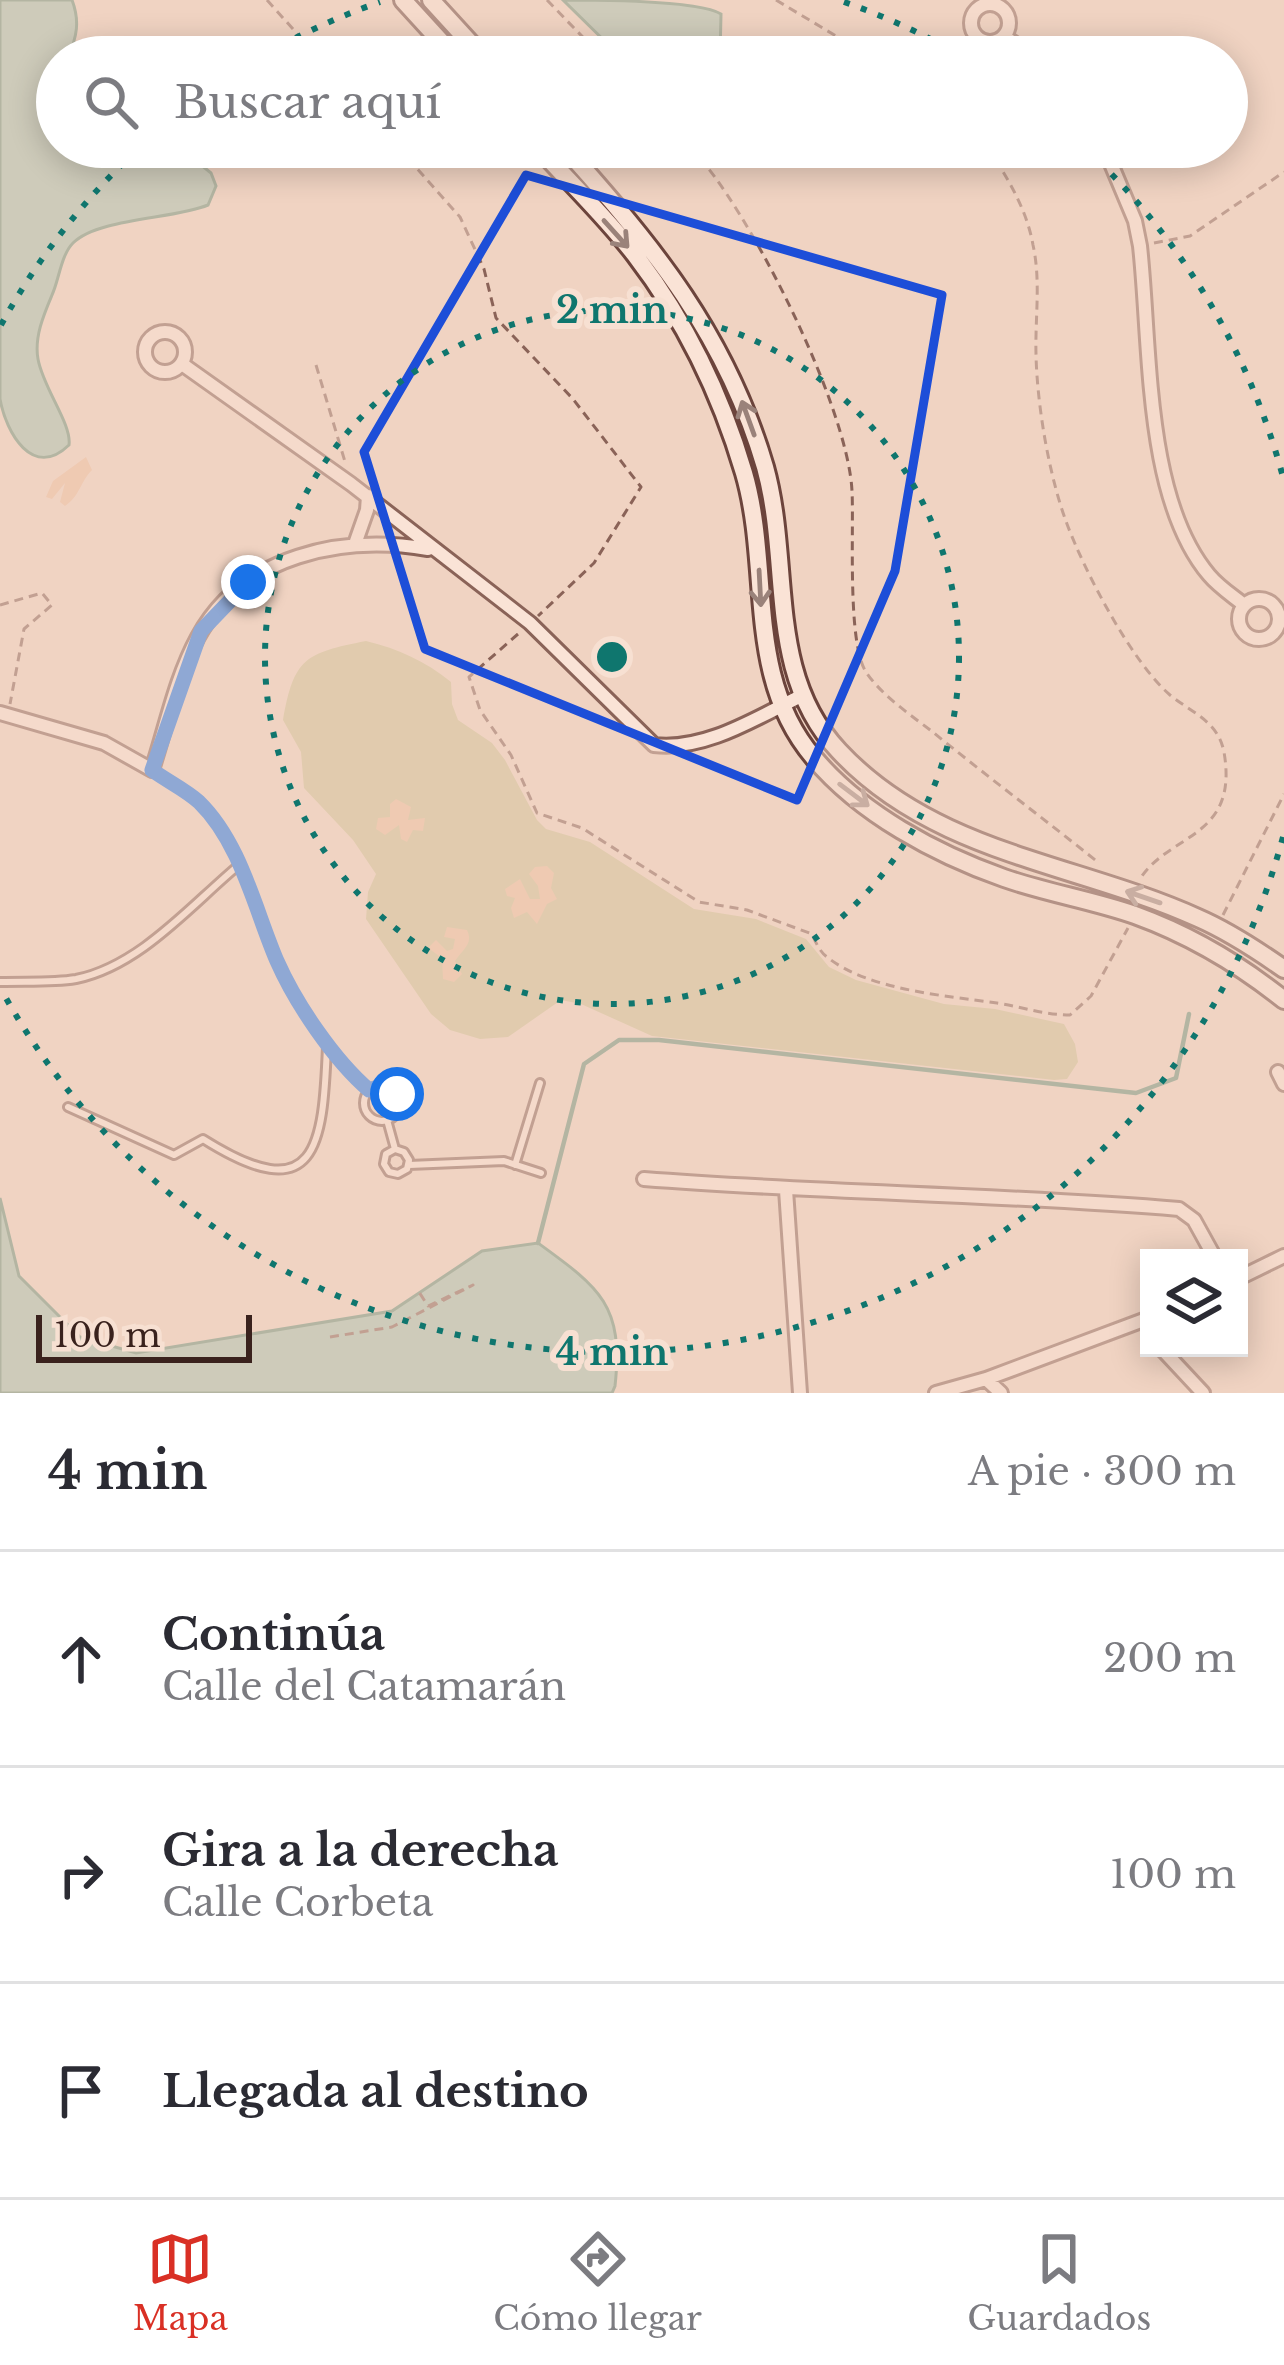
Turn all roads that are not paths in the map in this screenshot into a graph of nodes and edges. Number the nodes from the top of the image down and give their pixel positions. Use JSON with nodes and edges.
{"nodes":[{"id":1,"x":403,"y":0,"type":"edge"},
{"id":2,"x":431,"y":0,"type":"edge"},
{"id":3,"x":959,"y":0,"type":"edge"},
{"id":4,"x":975,"y":11,"type":"junction"},
{"id":5,"x":436,"y":36,"type":"edge"},
{"id":6,"x":464,"y":36,"type":"edge"},
{"id":7,"x":977,"y":36,"type":"edge"},
{"id":8,"x":1004,"y":36,"type":"edge"},
{"id":9,"x":557,"y":168,"type":"edge"},
{"id":10,"x":584,"y":168,"type":"edge"},
{"id":11,"x":1112,"y":168,"type":"edge"},
{"id":12,"x":182,"y":364,"type":"dead end"},
{"id":13,"x":368,"y":496,"type":"junction"},
{"id":14,"x":355,"y":544,"type":"junction"},
{"id":15,"x":432,"y":549,"type":"junction"},
{"id":16,"x":1244,"y":605,"type":"dead end"},
{"id":17,"x":801,"y":696,"type":"junction"},
{"id":18,"x":781,"y":706,"type":"junction"},
{"id":19,"x":4,"y":714,"type":"edge"},
{"id":20,"x":152,"y":770,"type":"junction"},
{"id":21,"x":239,"y":865,"type":"junction"},
{"id":22,"x":1198,"y":917,"type":"junction"},
{"id":23,"x":1190,"y":939,"type":"junction"},
{"id":24,"x":1260,"y":952,"type":"junction"},
{"id":25,"x":1284,"y":969,"type":"edge"},
{"id":26,"x":1246,"y":970,"type":"junction"},
{"id":27,"x":4,"y":982,"type":"edge"},
{"id":28,"x":1284,"y":1000,"type":"edge"},
{"id":29,"x":327,"y":1042,"type":"junction"},
{"id":30,"x":540,"y":1083,"type":"dead end"},
{"id":31,"x":369,"y":1090,"type":"junction"},
{"id":32,"x":68,"y":1107,"type":"dead end"},
{"id":33,"x":387,"y":1120,"type":"junction"},
{"id":34,"x":394,"y":1149,"type":"junction"},
{"id":35,"x":409,"y":1165,"type":"junction"},
{"id":36,"x":515,"y":1165,"type":"junction"},
{"id":37,"x":541,"y":1173,"type":"dead end"},
{"id":38,"x":644,"y":1179,"type":"dead end"},
{"id":39,"x":786,"y":1190,"type":"junction"},
{"id":40,"x":1210,"y":1249,"type":"edge"},
{"id":41,"x":1284,"y":1256,"type":"edge"},
{"id":42,"x":1248,"y":1274,"type":"edge"},
{"id":43,"x":1140,"y":1322,"type":"edge"},
{"id":44,"x":1169,"y":1357,"type":"edge"},
{"id":45,"x":986,"y":1379,"type":"junction"},
{"id":46,"x":800,"y":1393,"type":"edge"},
{"id":47,"x":936,"y":1393,"type":"edge"},
{"id":48,"x":1001,"y":1393,"type":"edge"},
{"id":49,"x":1203,"y":1393,"type":"edge"}],
"edges":[{"from":1,"to":5,"type":"street"},
{"from":2,"to":6,"type":"street"},
{"from":3,"to":4,"type":"street"},
{"from":4,"to":7,"type":"street"},
{"from":4,"to":8,"type":"street"},
{"from":9,"to":18,"type":"street","one_way":true},
{"from":17,"to":10,"type":"street","one_way":true},
{"from":11,"to":16,"type":"street"},
{"from":12,"to":13,"type":"street"},
{"from":13,"to":14,"type":"street"},
{"from":13,"to":15,"type":"street"},
{"from":14,"to":15,"type":"street"},
{"from":14,"to":20,"type":"street"},
{"from":15,"to":18,"type":"street"},
{"from":17,"to":18,"type":"street"},
{"from":22,"to":17,"type":"street","one_way":true},
{"from":18,"to":23,"type":"street","one_way":true},
{"from":19,"to":20,"type":"street"},
{"from":20,"to":21,"type":"lane"},
{"from":21,"to":27,"type":"lane"},
{"from":21,"to":29,"type":"lane"},
{"from":22,"to":23,"type":"street"},
{"from":22,"to":24,"type":"street"},
{"from":23,"to":26,"type":"street"},
{"from":24,"to":25,"type":"street"},
{"from":24,"to":26,"type":"street"},
{"from":26,"to":28,"type":"street"},
{"from":29,"to":31,"type":"lane"},
{"from":29,"to":32,"type":"lane"},
{"from":30,"to":36,"type":"lane"},
{"from":31,"to":33,"type":"lane"},
{"from":31,"to":33,"type":"lane"},
{"from":33,"to":34,"type":"lane"},
{"from":34,"to":35,"type":"lane"},
{"from":34,"to":35,"type":"lane"},
{"from":35,"to":36,"type":"lane"},
{"from":36,"to":37,"type":"lane"},
{"from":38,"to":39,"type":"street"},
{"from":39,"to":40,"type":"street"},
{"from":39,"to":46,"type":"street"},
{"from":41,"to":42,"type":"street"},
{"from":43,"to":45,"type":"street"},
{"from":44,"to":49,"type":"street"},
{"from":45,"to":47,"type":"street"},
{"from":45,"to":48,"type":"street"}]}
